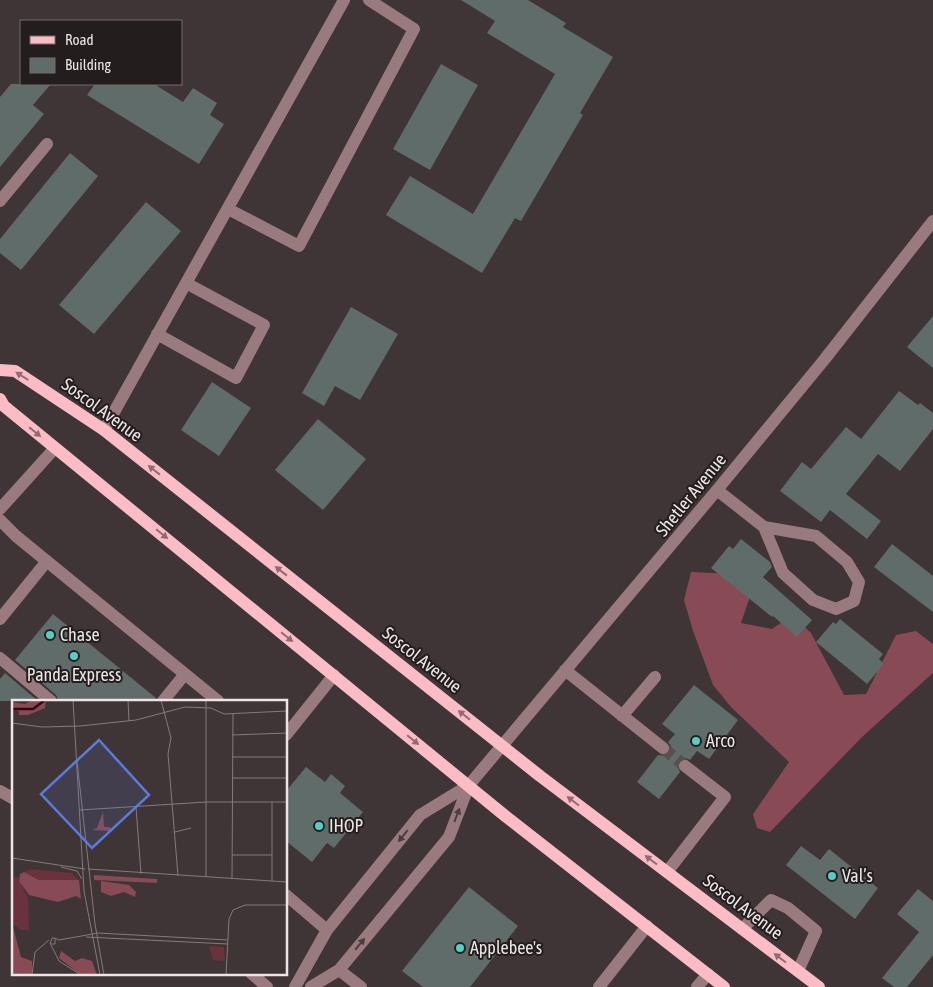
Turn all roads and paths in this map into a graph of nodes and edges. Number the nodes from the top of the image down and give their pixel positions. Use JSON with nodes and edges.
{"nodes":[{"id":1,"x":344,"y":0,"type":"edge"},
{"id":2,"x":369,"y":0,"type":"edge"},
{"id":3,"x":47,"y":144,"type":"dead end"},
{"id":4,"x":0,"y":201,"type":"edge"},
{"id":5,"x":228,"y":209,"type":"junction"},
{"id":6,"x":931,"y":229,"type":"edge"},
{"id":7,"x":186,"y":283,"type":"junction"},
{"id":8,"x":157,"y":334,"type":"junction"},
{"id":9,"x":0,"y":370,"type":"edge"},
{"id":10,"x":0,"y":399,"type":"edge"},
{"id":11,"x":104,"y":430,"type":"junction"},
{"id":12,"x":54,"y":448,"type":"junction"},
{"id":13,"x":717,"y":490,"type":"junction"},
{"id":14,"x":0,"y":509,"type":"edge"},
{"id":15,"x":0,"y":520,"type":"edge"},
{"id":16,"x":764,"y":527,"type":"junction"},
{"id":17,"x":47,"y":561,"type":"junction"},
{"id":18,"x":0,"y":619,"type":"edge"},
{"id":19,"x":0,"y":658,"type":"edge"},
{"id":20,"x":565,"y":670,"type":"junction"},
{"id":21,"x":185,"y":674,"type":"junction"},
{"id":22,"x":334,"y":675,"type":"junction"},
{"id":23,"x":655,"y":677,"type":"dead end"},
{"id":24,"x":50,"y":700,"type":"edge"},
{"id":25,"x":164,"y":700,"type":"edge"},
{"id":26,"x":217,"y":700,"type":"edge"},
{"id":27,"x":622,"y":716,"type":"junction"},
{"id":28,"x":288,"y":732,"type":"edge"},
{"id":29,"x":502,"y":745,"type":"junction"},
{"id":30,"x":663,"y":748,"type":"tunnel mouth"},
{"id":31,"x":685,"y":766,"type":"tunnel mouth"},
{"id":32,"x":469,"y":785,"type":"junction"},
{"id":33,"x":0,"y":791,"type":"edge"},
{"id":34,"x":12,"y":798,"type":"edge"},
{"id":35,"x":667,"y":872,"type":"junction"},
{"id":36,"x":288,"y":897,"type":"edge"},
{"id":37,"x":647,"y":926,"type":"junction"},
{"id":38,"x":742,"y":929,"type":"junction"},
{"id":39,"x":327,"y":930,"type":"junction"},
{"id":40,"x":339,"y":970,"type":"junction"},
{"id":41,"x":798,"y":971,"type":"junction"},
{"id":42,"x":251,"y":974,"type":"edge"},
{"id":43,"x":708,"y":974,"type":"junction"},
{"id":44,"x":267,"y":987,"type":"edge"},
{"id":45,"x":295,"y":987,"type":"edge"},
{"id":46,"x":311,"y":987,"type":"edge"},
{"id":47,"x":361,"y":987,"type":"edge"},
{"id":48,"x":599,"y":987,"type":"edge"},
{"id":49,"x":697,"y":987,"type":"edge"},
{"id":50,"x":724,"y":987,"type":"edge"},
{"id":51,"x":819,"y":987,"type":"edge"}],
"edges":[{"from":1,"to":5,"type":"street"},
{"from":2,"to":5,"type":"street"},
{"from":3,"to":4,"type":"street"},
{"from":5,"to":7,"type":"street"},
{"from":6,"to":13,"type":"street","name":"Shetler Avenue"},
{"from":7,"to":8,"type":"street"},
{"from":7,"to":8,"type":"street"},
{"from":8,"to":11,"type":"street"},
{"from":11,"to":9,"type":"main road","name":"Soscol Avenue","one_way":true},
{"from":10,"to":12,"type":"main road","one_way":true},
{"from":29,"to":11,"type":"main road","name":"Soscol Avenue","one_way":true},
{"from":12,"to":14,"type":"street"},
{"from":12,"to":22,"type":"main road","one_way":true},
{"from":13,"to":16,"type":"street"},
{"from":13,"to":20,"type":"street","name":"Shetler Avenue"},
{"from":15,"to":17,"type":"street"},
{"from":16,"to":16,"type":"street"},
{"from":17,"to":18,"type":"street"},
{"from":17,"to":21,"type":"street"},
{"from":19,"to":24,"type":"street"},
{"from":20,"to":27,"type":"street"},
{"from":20,"to":29,"type":"street","name":"Shetler Avenue"},
{"from":21,"to":25,"type":"street"},
{"from":21,"to":26,"type":"street"},
{"from":22,"to":28,"type":"street"},
{"from":22,"to":32,"type":"main road","one_way":true},
{"from":23,"to":27,"type":"street"},
{"from":27,"to":30,"type":"street"},
{"from":29,"to":32,"type":"street","name":"Shetler Avenue"},
{"from":35,"to":29,"type":"main road","name":"Soscol Avenue","one_way":true},
{"from":31,"to":35,"type":"street"},
{"from":32,"to":37,"type":"main road"},
{"from":32,"to":39,"type":"street","one_way":true},
{"from":40,"to":32,"type":"street","one_way":true},
{"from":33,"to":34,"type":"street"},
{"from":35,"to":38,"type":"main road","name":"Soscol Avenue"},
{"from":36,"to":39,"type":"street"},
{"from":37,"to":43,"type":"main road"},
{"from":37,"to":48,"type":"street"},
{"from":41,"to":38,"type":"main road","name":"Soscol Avenue","one_way":true},
{"from":38,"to":41,"type":"street"},
{"from":39,"to":45,"type":"street"},
{"from":40,"to":46,"type":"street"},
{"from":40,"to":47,"type":"street"},
{"from":41,"to":51,"type":"main road","name":"Soscol Avenue"},
{"from":42,"to":44,"type":"street"},
{"from":43,"to":49,"type":"street"},
{"from":43,"to":50,"type":"main road"}]}
